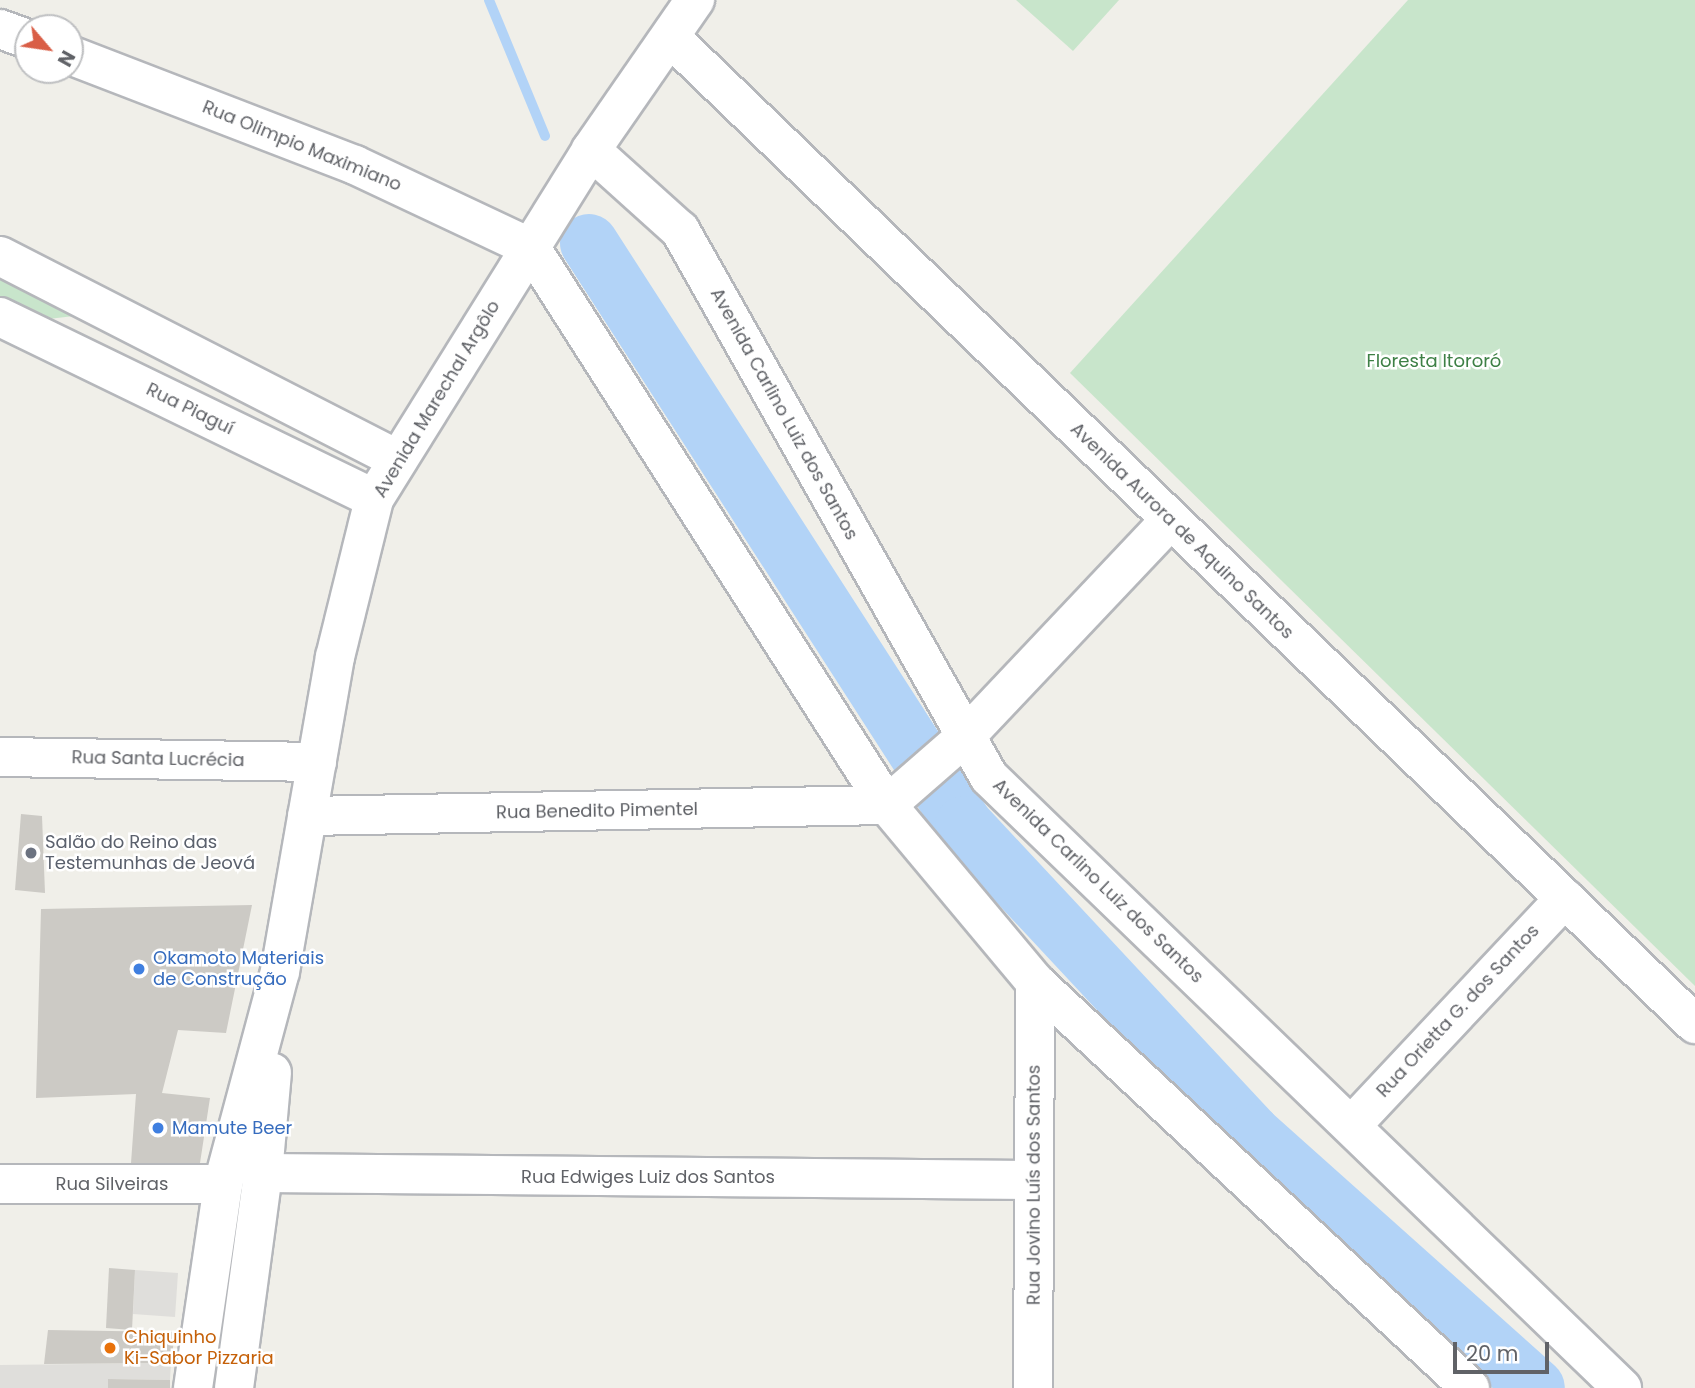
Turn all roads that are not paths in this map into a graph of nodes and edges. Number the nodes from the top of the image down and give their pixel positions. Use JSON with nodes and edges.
{"nodes":[{"id":1,"x":695,"y":0,"type":"edge"},
{"id":2,"x":670,"y":37,"type":"junction"},
{"id":3,"x":84,"y":60,"type":"edge"},
{"id":4,"x":591,"y":150,"type":"junction"},
{"id":5,"x":531,"y":248,"type":"junction"},
{"id":6,"x":0,"y":256,"type":"edge"},
{"id":7,"x":0,"y":317,"type":"edge"},
{"id":8,"x":0,"y":340,"type":"edge"},
{"id":9,"x":50,"y":340,"type":"junction"},
{"id":10,"x":396,"y":459,"type":"junction"},
{"id":11,"x":374,"y":499,"type":"junction"},
{"id":12,"x":1170,"y":520,"type":"junction"},
{"id":13,"x":960,"y":741,"type":"junction"},
{"id":14,"x":0,"y":757,"type":"edge"},
{"id":15,"x":317,"y":762,"type":"junction"},
{"id":16,"x":896,"y":797,"type":"junction"},
{"id":17,"x":307,"y":816,"type":"junction"},
{"id":18,"x":1565,"y":898,"type":"junction"},
{"id":19,"x":280,"y":972,"type":"junction"},
{"id":20,"x":1035,"y":982,"type":"junction"},
{"id":21,"x":1695,"y":1024,"type":"edge"},
{"id":22,"x":1352,"y":1125,"type":"junction"},
{"id":23,"x":263,"y":1173,"type":"junction"},
{"id":24,"x":1033,"y":1180,"type":"junction"},
{"id":25,"x":0,"y":1184,"type":"edge"},
{"id":26,"x":223,"y":1184,"type":"junction"},
{"id":27,"x":193,"y":1388,"type":"edge"},
{"id":28,"x":234,"y":1388,"type":"edge"},
{"id":29,"x":1033,"y":1388,"type":"edge"},
{"id":30,"x":1470,"y":1388,"type":"edge"},
{"id":31,"x":1622,"y":1388,"type":"edge"}],
"edges":[{"from":1,"to":2,"type":"street","name":"Avenida Marechal Argôlo"},
{"from":2,"to":4,"type":"street","name":"Avenida Marechal Argôlo"},
{"from":2,"to":12,"type":"street","name":"Avenida Aurora de Aquino Santos"},
{"from":3,"to":5,"type":"street","name":"Rua Olimpio Maximiano"},
{"from":4,"to":5,"type":"street","name":"Avenida Marechal Argôlo"},
{"from":4,"to":13,"type":"street","name":"Avenida Carlino Luiz dos Santos"},
{"from":5,"to":10,"type":"street","name":"Avenida Marechal Argôlo"},
{"from":5,"to":16,"type":"street"},
{"from":6,"to":10,"type":"street"},
{"from":7,"to":9,"type":"street"},
{"from":8,"to":9,"type":"street","name":"Rua Piaguí"},
{"from":9,"to":11,"type":"street","name":"Rua Piaguí"},
{"from":10,"to":11,"type":"street","name":"Avenida Marechal Argôlo"},
{"from":11,"to":15,"type":"street","name":"Avenida Marechal Argôlo"},
{"from":12,"to":13,"type":"street"},
{"from":12,"to":18,"type":"street","name":"Avenida Aurora de Aquino Santos"},
{"from":13,"to":16,"type":"street"},
{"from":13,"to":22,"type":"street","name":"Avenida Carlino Luiz dos Santos"},
{"from":14,"to":15,"type":"street","name":"Rua Santa Lucrécia"},
{"from":15,"to":17,"type":"street","name":"Avenida Marechal Argôlo"},
{"from":16,"to":17,"type":"street","name":"Rua Benedito Pimentel"},
{"from":16,"to":20,"type":"street"},
{"from":17,"to":19,"type":"street","name":"Avenida Marechal Argôlo"},
{"from":18,"to":21,"type":"street","name":"Avenida Aurora de Aquino Santos"},
{"from":18,"to":22,"type":"street","name":"Rua Orietta G. dos Santos"},
{"from":19,"to":23,"type":"street","name":"Avenida Marechal Argôlo"},
{"from":19,"to":26,"type":"street","name":"Avenida Marechal Argôlo"},
{"from":20,"to":24,"type":"street","name":"Rua Jovino Luís dos Santos"},
{"from":20,"to":30,"type":"street"},
{"from":22,"to":31,"type":"street","name":"Avenida Carlino Luiz dos Santos"},
{"from":23,"to":24,"type":"street","name":"Rua Edwiges Luiz dos Santos"},
{"from":23,"to":28,"type":"street","name":"Avenida Marechal Argôlo"},
{"from":24,"to":29,"type":"street","name":"Rua Jovino Luís dos Santos"},
{"from":25,"to":26,"type":"street","name":"Rua Silveiras"},
{"from":26,"to":27,"type":"street","name":"Avenida Marechal Argôlo"}]}
